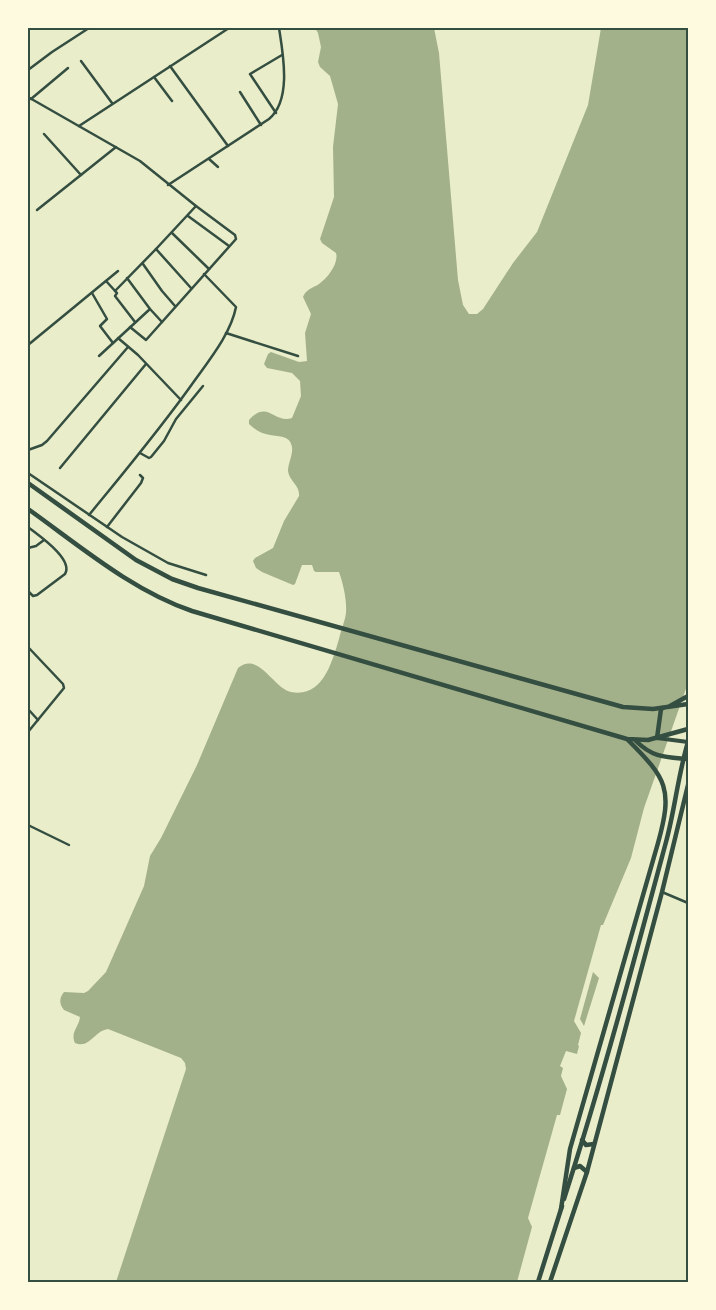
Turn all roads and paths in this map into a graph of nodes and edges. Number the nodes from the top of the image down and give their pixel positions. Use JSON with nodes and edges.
{"nodes":[{"id":1,"x":89,"y":28,"type":"edge"},
{"id":2,"x":229,"y":28,"type":"edge"},
{"id":3,"x":279,"y":28,"type":"edge"},
{"id":4,"x":282,"y":55,"type":"junction"},
{"id":5,"x":81,"y":61,"type":"dead end"},
{"id":6,"x":170,"y":66,"type":"junction"},
{"id":7,"x":68,"y":68,"type":"dead end"},
{"id":8,"x":28,"y":70,"type":"edge"},
{"id":9,"x":154,"y":77,"type":"junction"},
{"id":10,"x":240,"y":92,"type":"dead end"},
{"id":11,"x":29,"y":98,"type":"edge"},
{"id":12,"x":172,"y":101,"type":"dead end"},
{"id":13,"x":112,"y":103,"type":"junction"},
{"id":14,"x":276,"y":113,"type":"junction"},
{"id":15,"x":261,"y":125,"type":"junction"},
{"id":16,"x":79,"y":126,"type":"junction"},
{"id":17,"x":44,"y":134,"type":"dead end"},
{"id":18,"x":116,"y":146,"type":"junction"},
{"id":19,"x":228,"y":146,"type":"junction"},
{"id":20,"x":209,"y":159,"type":"junction"},
{"id":21,"x":218,"y":167,"type":"dead end"},
{"id":22,"x":81,"y":175,"type":"junction"},
{"id":23,"x":168,"y":185,"type":"junction"},
{"id":24,"x":196,"y":206,"type":"junction"},
{"id":25,"x":37,"y":210,"type":"dead end"},
{"id":26,"x":187,"y":216,"type":"junction"},
{"id":27,"x":172,"y":232,"type":"junction"},
{"id":28,"x":229,"y":246,"type":"junction"},
{"id":29,"x":156,"y":249,"type":"junction"},
{"id":30,"x":142,"y":263,"type":"junction"},
{"id":31,"x":209,"y":269,"type":"junction"},
{"id":32,"x":118,"y":271,"type":"dead end"},
{"id":33,"x":204,"y":274,"type":"junction"},
{"id":34,"x":127,"y":278,"type":"junction"},
{"id":35,"x":106,"y":281,"type":"junction"},
{"id":36,"x":190,"y":288,"type":"junction"},
{"id":37,"x":115,"y":291,"type":"junction"},
{"id":38,"x":92,"y":293,"type":"junction"},
{"id":39,"x":175,"y":306,"type":"junction"},
{"id":40,"x":150,"y":309,"type":"junction"},
{"id":41,"x":135,"y":322,"type":"junction"},
{"id":42,"x":162,"y":322,"type":"junction"},
{"id":43,"x":130,"y":327,"type":"junction"},
{"id":44,"x":226,"y":333,"type":"junction"},
{"id":45,"x":118,"y":338,"type":"junction"},
{"id":46,"x":113,"y":343,"type":"junction"},
{"id":47,"x":28,"y":346,"type":"edge"},
{"id":48,"x":128,"y":347,"type":"junction"},
{"id":49,"x":99,"y":356,"type":"dead end"},
{"id":50,"x":298,"y":356,"type":"dead end"},
{"id":51,"x":146,"y":364,"type":"junction"},
{"id":52,"x":203,"y":386,"type":"dead end"},
{"id":53,"x":181,"y":400,"type":"junction"},
{"id":54,"x":28,"y":450,"type":"edge"},
{"id":55,"x":140,"y":453,"type":"junction"},
{"id":56,"x":60,"y":468,"type":"dead end"},
{"id":57,"x":28,"y":473,"type":"edge"},
{"id":58,"x":140,"y":474,"type":"dead end"},
{"id":59,"x":28,"y":483,"type":"edge"},
{"id":60,"x":28,"y":509,"type":"edge"},
{"id":61,"x":89,"y":515,"type":"junction"},
{"id":62,"x":107,"y":527,"type":"junction"},
{"id":63,"x":28,"y":528,"type":"edge"},
{"id":64,"x":44,"y":540,"type":"junction"},
{"id":65,"x":28,"y":548,"type":"edge"},
{"id":66,"x":206,"y":575,"type":"dead end"},
{"id":67,"x":28,"y":591,"type":"edge"},
{"id":68,"x":28,"y":646,"type":"edge"},
{"id":69,"x":688,"y":696,"type":"edge"},
{"id":70,"x":688,"y":704,"type":"edge"},
{"id":71,"x":28,"y":709,"type":"edge"},
{"id":72,"x":661,"y":709,"type":"junction"},
{"id":73,"x":38,"y":720,"type":"junction"},
{"id":74,"x":688,"y":729,"type":"edge"},
{"id":75,"x":28,"y":732,"type":"edge"},
{"id":76,"x":657,"y":738,"type":"junction"},
{"id":77,"x":627,"y":739,"type":"junction"},
{"id":78,"x":636,"y":741,"type":"junction"},
{"id":79,"x":688,"y":742,"type":"edge"},
{"id":80,"x":688,"y":759,"type":"edge"},
{"id":81,"x":688,"y":785,"type":"edge"},
{"id":82,"x":687,"y":791,"type":"edge"},
{"id":83,"x":28,"y":825,"type":"edge"},
{"id":84,"x":69,"y":845,"type":"dead end"},
{"id":85,"x":662,"y":892,"type":"junction"},
{"id":86,"x":688,"y":903,"type":"edge"},
{"id":87,"x":582,"y":1140,"type":"junction"},
{"id":88,"x":594,"y":1144,"type":"junction"},
{"id":89,"x":574,"y":1168,"type":"junction"},
{"id":90,"x":587,"y":1172,"type":"junction"},
{"id":91,"x":561,"y":1209,"type":"junction"},
{"id":92,"x":538,"y":1282,"type":"edge"},
{"id":93,"x":550,"y":1282,"type":"edge"}],
"edges":[{"from":1,"to":8,"type":"street"},
{"from":2,"to":6,"type":"street"},
{"from":3,"to":4,"type":"street"},
{"from":4,"to":14,"type":"street"},
{"from":4,"to":14,"type":"street"},
{"from":5,"to":13,"type":"street"},
{"from":6,"to":9,"type":"street"},
{"from":6,"to":19,"type":"street"},
{"from":7,"to":11,"type":"street"},
{"from":9,"to":12,"type":"street"},
{"from":9,"to":13,"type":"street"},
{"from":10,"to":15,"type":"street"},
{"from":11,"to":16,"type":"street"},
{"from":13,"to":16,"type":"street"},
{"from":14,"to":15,"type":"street"},
{"from":15,"to":19,"type":"street"},
{"from":16,"to":18,"type":"street"},
{"from":17,"to":22,"type":"street"},
{"from":18,"to":22,"type":"street"},
{"from":18,"to":23,"type":"street"},
{"from":19,"to":20,"type":"street"},
{"from":20,"to":21,"type":"street"},
{"from":20,"to":23,"type":"street"},
{"from":22,"to":25,"type":"street"},
{"from":23,"to":24,"type":"street"},
{"from":24,"to":26,"type":"street"},
{"from":24,"to":28,"type":"street"},
{"from":26,"to":27,"type":"street"},
{"from":26,"to":28,"type":"street"},
{"from":27,"to":29,"type":"street"},
{"from":27,"to":31,"type":"street"},
{"from":28,"to":31,"type":"street"},
{"from":29,"to":30,"type":"street"},
{"from":29,"to":36,"type":"street"},
{"from":30,"to":34,"type":"street"},
{"from":30,"to":39,"type":"street"},
{"from":31,"to":33,"type":"street"},
{"from":32,"to":35,"type":"street"},
{"from":33,"to":36,"type":"street"},
{"from":33,"to":44,"type":"street"},
{"from":34,"to":37,"type":"street"},
{"from":34,"to":40,"type":"street"},
{"from":35,"to":37,"type":"street"},
{"from":35,"to":38,"type":"street"},
{"from":36,"to":39,"type":"street"},
{"from":37,"to":41,"type":"street"},
{"from":38,"to":46,"type":"street"},
{"from":38,"to":47,"type":"street"},
{"from":39,"to":42,"type":"street"},
{"from":40,"to":41,"type":"street"},
{"from":40,"to":42,"type":"street"},
{"from":41,"to":43,"type":"street"},
{"from":42,"to":43,"type":"street"},
{"from":43,"to":45,"type":"street"},
{"from":44,"to":50,"type":"street"},
{"from":44,"to":53,"type":"street"},
{"from":45,"to":46,"type":"street"},
{"from":45,"to":48,"type":"street"},
{"from":46,"to":49,"type":"street"},
{"from":48,"to":51,"type":"street"},
{"from":48,"to":54,"type":"street"},
{"from":51,"to":53,"type":"street"},
{"from":51,"to":56,"type":"street"},
{"from":52,"to":55,"type":"street"},
{"from":53,"to":55,"type":"street"},
{"from":55,"to":61,"type":"street"},
{"from":57,"to":61,"type":"street"},
{"from":58,"to":62,"type":"street"},
{"from":59,"to":72,"type":"highway"},
{"from":60,"to":77,"type":"highway"},
{"from":61,"to":62,"type":"street"},
{"from":62,"to":66,"type":"street"},
{"from":63,"to":64,"type":"street"},
{"from":64,"to":65,"type":"street"},
{"from":64,"to":67,"type":"street"},
{"from":68,"to":73,"type":"street"},
{"from":69,"to":72,"type":"highway"},
{"from":70,"to":72,"type":"highway"},
{"from":71,"to":73,"type":"street"},
{"from":72,"to":76,"type":"highway"},
{"from":73,"to":75,"type":"street"},
{"from":74,"to":76,"type":"highway"},
{"from":76,"to":78,"type":"highway"},
{"from":76,"to":79,"type":"main road"},
{"from":77,"to":78,"type":"highway"},
{"from":77,"to":91,"type":"highway"},
{"from":78,"to":80,"type":"highway"},
{"from":79,"to":87,"type":"highway"},
{"from":81,"to":82,"type":"highway"},
{"from":82,"to":85,"type":"highway"},
{"from":83,"to":84,"type":"street"},
{"from":85,"to":86,"type":"street"},
{"from":85,"to":88,"type":"highway"},
{"from":87,"to":88,"type":"highway"},
{"from":87,"to":89,"type":"highway"},
{"from":88,"to":90,"type":"highway"},
{"from":89,"to":90,"type":"highway"},
{"from":89,"to":91,"type":"highway"},
{"from":90,"to":93,"type":"highway"},
{"from":91,"to":92,"type":"highway"}]}
